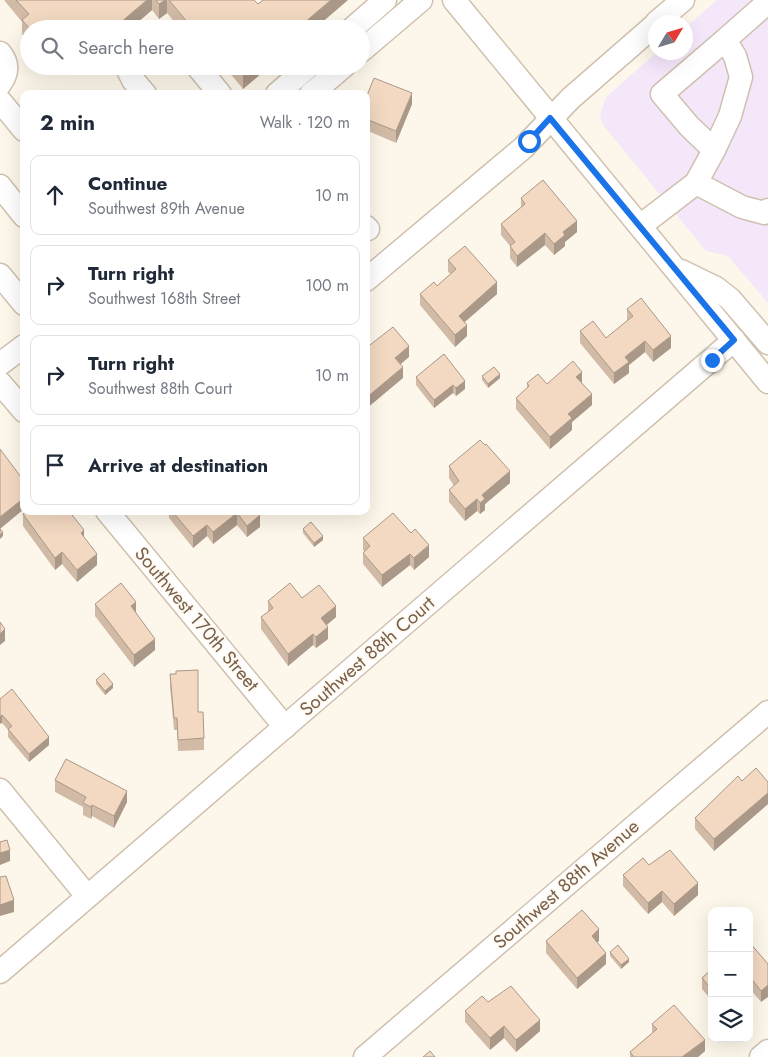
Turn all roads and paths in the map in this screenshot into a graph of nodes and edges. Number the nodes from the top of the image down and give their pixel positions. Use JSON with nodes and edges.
{"nodes":[{"id":1,"x":385,"y":0,"type":"edge"},
{"id":2,"x":421,"y":0,"type":"edge"},
{"id":3,"x":454,"y":0,"type":"edge"},
{"id":4,"x":683,"y":0,"type":"edge"},
{"id":5,"x":768,"y":2,"type":"edge"},
{"id":6,"x":665,"y":15,"type":"edge"},
{"id":7,"x":362,"y":20,"type":"edge"},
{"id":8,"x":648,"y":30,"type":"edge"},
{"id":9,"x":725,"y":40,"type":"junction"},
{"id":10,"x":370,"y":43,"type":"edge"},
{"id":11,"x":0,"y":53,"type":"edge"},
{"id":12,"x":130,"y":75,"type":"edge"},
{"id":13,"x":204,"y":75,"type":"edge"},
{"id":14,"x":298,"y":75,"type":"edge"},
{"id":15,"x":333,"y":75,"type":"edge"},
{"id":16,"x":0,"y":84,"type":"edge"},
{"id":17,"x":142,"y":90,"type":"edge"},
{"id":18,"x":217,"y":90,"type":"edge"},
{"id":19,"x":281,"y":90,"type":"edge"},
{"id":20,"x":316,"y":90,"type":"edge"},
{"id":21,"x":0,"y":101,"type":"edge"},
{"id":22,"x":550,"y":118,"type":"junction"},
{"id":23,"x":20,"y":125,"type":"edge"},
{"id":24,"x":714,"y":150,"type":"junction"},
{"id":25,"x":696,"y":183,"type":"junction"},
{"id":26,"x":0,"y":186,"type":"edge"},
{"id":27,"x":768,"y":210,"type":"edge"},
{"id":28,"x":20,"y":211,"type":"edge"},
{"id":29,"x":640,"y":226,"type":"junction"},
{"id":30,"x":674,"y":267,"type":"junction"},
{"id":31,"x":0,"y":275,"type":"edge"},
{"id":32,"x":370,"y":277,"type":"edge"},
{"id":33,"x":716,"y":288,"type":"junction"},
{"id":34,"x":20,"y":299,"type":"edge"},
{"id":35,"x":768,"y":322,"type":"edge"},
{"id":36,"x":734,"y":340,"type":"junction"},
{"id":37,"x":768,"y":343,"type":"edge"},
{"id":38,"x":20,"y":349,"type":"edge"},
{"id":39,"x":0,"y":364,"type":"edge"},
{"id":40,"x":768,"y":382,"type":"edge"},
{"id":41,"x":0,"y":383,"type":"edge"},
{"id":42,"x":20,"y":406,"type":"edge"},
{"id":43,"x":110,"y":515,"type":"edge"},
{"id":44,"x":768,"y":712,"type":"edge"},
{"id":45,"x":285,"y":727,"type":"junction"},
{"id":46,"x":0,"y":790,"type":"edge"},
{"id":47,"x":87,"y":896,"type":"junction"},
{"id":48,"x":0,"y":972,"type":"edge"},
{"id":49,"x":768,"y":1051,"type":"edge"},
{"id":50,"x":365,"y":1057,"type":"edge"},
{"id":51,"x":761,"y":1057,"type":"edge"}],
"edges":[{"from":1,"to":7,"type":"street"},
{"from":2,"to":10,"type":"street"},
{"from":3,"to":22,"type":"street"},
{"from":4,"to":6,"type":"street"},
{"from":5,"to":9,"type":"street"},
{"from":8,"to":22,"type":"street"},
{"from":9,"to":24,"type":"street"},
{"from":9,"to":24,"type":"street"},
{"from":11,"to":16,"type":"street"},
{"from":12,"to":17,"type":"street"},
{"from":13,"to":18,"type":"street"},
{"from":14,"to":19,"type":"street"},
{"from":15,"to":20,"type":"street"},
{"from":21,"to":23,"type":"street"},
{"from":22,"to":29,"type":"street"},
{"from":22,"to":32,"type":"street"},
{"from":24,"to":25,"type":"street"},
{"from":25,"to":27,"type":"street"},
{"from":25,"to":29,"type":"street"},
{"from":26,"to":28,"type":"street"},
{"from":29,"to":30,"type":"street"},
{"from":30,"to":33,"type":"street"},
{"from":30,"to":36,"type":"street"},
{"from":31,"to":34,"type":"street"},
{"from":33,"to":35,"type":"street"},
{"from":33,"to":37,"type":"street"},
{"from":36,"to":40,"type":"street"},
{"from":36,"to":45,"type":"street","name":"Southwest 88th Court"},
{"from":38,"to":39,"type":"street"},
{"from":41,"to":42,"type":"street"},
{"from":43,"to":45,"type":"street","name":"Southwest 170th Street"},
{"from":44,"to":50,"type":"street","name":"Southwest 88th Avenue"},
{"from":45,"to":47,"type":"street","name":"Southwest 88th Court"},
{"from":46,"to":47,"type":"street"},
{"from":47,"to":48,"type":"street","name":"Southwest 88th Court"},
{"from":49,"to":51,"type":"street"}]}
